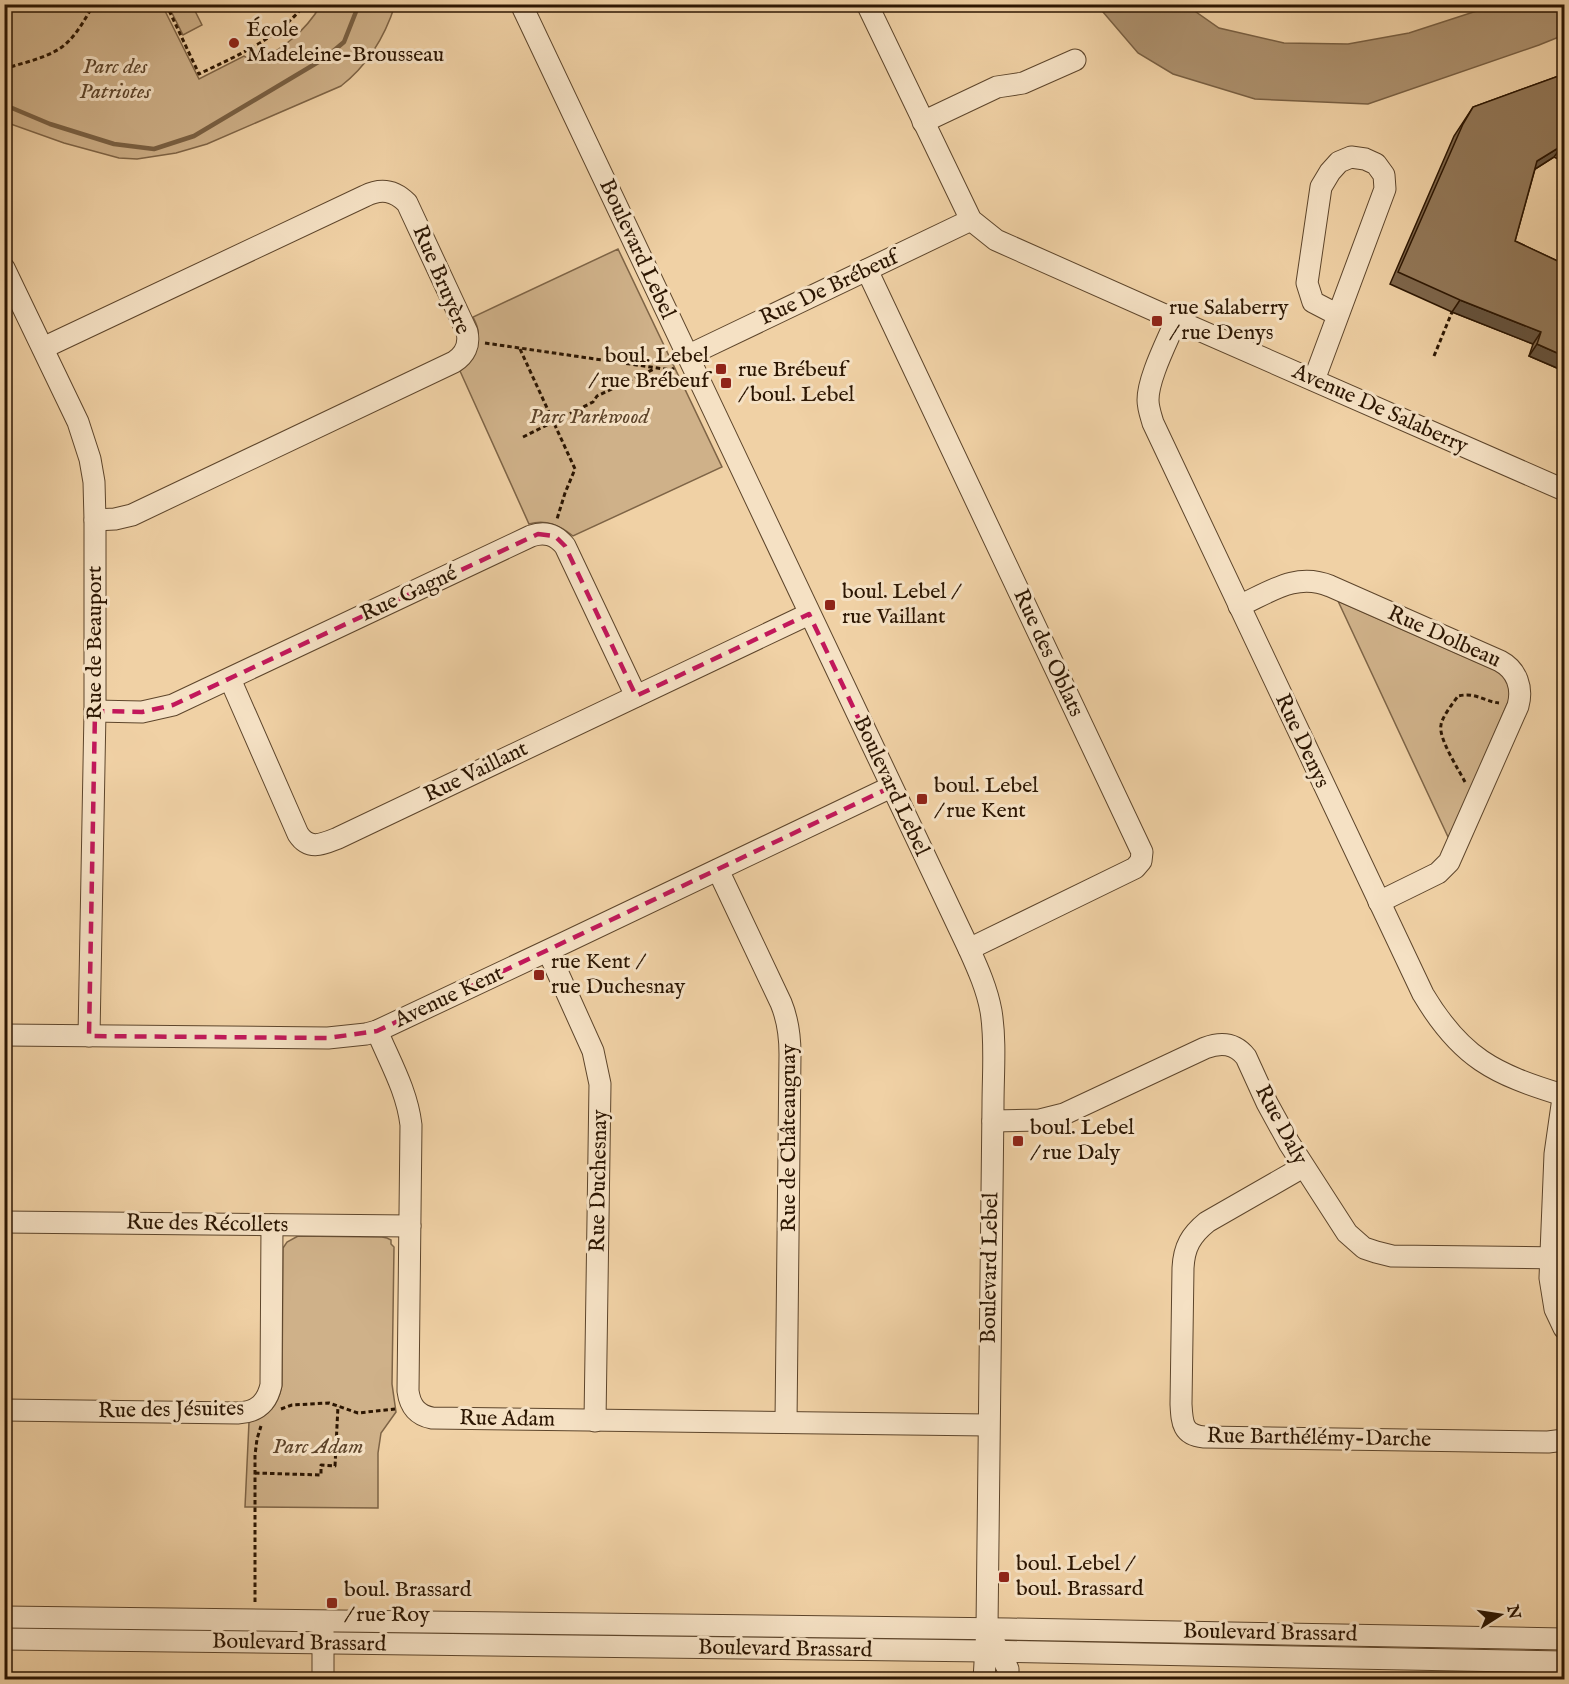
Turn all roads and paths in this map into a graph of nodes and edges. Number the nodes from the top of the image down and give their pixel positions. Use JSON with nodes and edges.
{"nodes":[{"id":1,"x":94,"y":4,"type":"edge"},
{"id":2,"x":166,"y":4,"type":"edge"},
{"id":3,"x":305,"y":4,"type":"edge"},
{"id":4,"x":521,"y":4,"type":"edge"},
{"id":5,"x":867,"y":4,"type":"edge"},
{"id":6,"x":1075,"y":60,"type":"dead end"},
{"id":7,"x":4,"y":69,"type":"edge"},
{"id":8,"x":923,"y":122,"type":"junction"},
{"id":9,"x":971,"y":220,"type":"junction"},
{"id":10,"x":4,"y":268,"type":"edge"},
{"id":11,"x":867,"y":270,"type":"junction"},
{"id":12,"x":1452,"y":312,"type":"edge"},
{"id":13,"x":1338,"y":315,"type":"junction"},
{"id":14,"x":1176,"y":320,"type":"junction"},
{"id":15,"x":490,"y":344,"type":"dead end"},
{"id":16,"x":43,"y":348,"type":"junction"},
{"id":17,"x":520,"y":348,"type":"junction"},
{"id":18,"x":1434,"y":356,"type":"dead end"},
{"id":19,"x":681,"y":361,"type":"junction"},
{"id":20,"x":655,"y":368,"type":"junction"},
{"id":21,"x":1314,"y":380,"type":"junction"},
{"id":22,"x":553,"y":421,"type":"junction"},
{"id":23,"x":523,"y":437,"type":"dead end"},
{"id":24,"x":1564,"y":490,"type":"edge"},
{"id":25,"x":95,"y":520,"type":"junction"},
{"id":26,"x":555,"y":524,"type":"dead end"},
{"id":27,"x":1239,"y":606,"type":"junction"},
{"id":28,"x":809,"y":614,"type":"junction"},
{"id":29,"x":230,"y":679,"type":"junction"},
{"id":30,"x":636,"y":696,"type":"junction"},
{"id":31,"x":1507,"y":704,"type":"dead end"},
{"id":32,"x":95,"y":711,"type":"junction"},
{"id":33,"x":891,"y":787,"type":"junction"},
{"id":34,"x":1469,"y":791,"type":"dead end"},
{"id":35,"x":718,"y":870,"type":"junction"},
{"id":36,"x":1379,"y":902,"type":"junction"},
{"id":37,"x":969,"y":949,"type":"junction"},
{"id":38,"x":548,"y":951,"type":"junction"},
{"id":39,"x":377,"y":1030,"type":"junction"},
{"id":40,"x":4,"y":1035,"type":"edge"},
{"id":41,"x":89,"y":1036,"type":"junction"},
{"id":42,"x":1564,"y":1093,"type":"edge"},
{"id":43,"x":993,"y":1121,"type":"junction"},
{"id":44,"x":1303,"y":1167,"type":"junction"},
{"id":45,"x":4,"y":1222,"type":"edge"},
{"id":46,"x":272,"y":1225,"type":"junction"},
{"id":47,"x":410,"y":1226,"type":"junction"},
{"id":48,"x":1557,"y":1258,"type":"edge"},
{"id":49,"x":1564,"y":1328,"type":"edge"},
{"id":50,"x":338,"y":1406,"type":"junction"},
{"id":51,"x":397,"y":1409,"type":"dead end"},
{"id":52,"x":4,"y":1410,"type":"edge"},
{"id":53,"x":277,"y":1411,"type":"dead end"},
{"id":54,"x":266,"y":1418,"type":"dead end"},
{"id":55,"x":595,"y":1421,"type":"junction"},
{"id":56,"x":786,"y":1422,"type":"junction"},
{"id":57,"x":988,"y":1425,"type":"junction"},
{"id":58,"x":1564,"y":1440,"type":"edge"},
{"id":59,"x":255,"y":1473,"type":"junction"},
{"id":60,"x":255,"y":1604,"type":"dead end"},
{"id":61,"x":4,"y":1617,"type":"edge"},
{"id":62,"x":323,"y":1620,"type":"junction"},
{"id":63,"x":987,"y":1629,"type":"junction"},
{"id":64,"x":1469,"y":1637,"type":"junction"},
{"id":65,"x":1564,"y":1639,"type":"edge"},
{"id":66,"x":4,"y":1640,"type":"edge"},
{"id":67,"x":323,"y":1643,"type":"junction"},
{"id":68,"x":992,"y":1652,"type":"junction"},
{"id":69,"x":1564,"y":1662,"type":"edge"},
{"id":70,"x":1469,"y":1670,"type":"edge"},
{"id":71,"x":323,"y":1680,"type":"edge"},
{"id":72,"x":984,"y":1680,"type":"edge"},
{"id":73,"x":1008,"y":1680,"type":"edge"}],
"edges":[{"from":1,"to":7,"type":"path"},
{"from":2,"to":3,"type":"path"},
{"from":4,"to":19,"type":"street","name":"Boulevard Lebel"},
{"from":5,"to":8,"type":"street","name":"Avenue De Salaberry"},
{"from":6,"to":8,"type":"street"},
{"from":8,"to":9,"type":"street","name":"Avenue De Salaberry"},
{"from":9,"to":11,"type":"street","name":"Rue De Brébeuf"},
{"from":9,"to":14,"type":"street","name":"Avenue De Salaberry"},
{"from":10,"to":16,"type":"street","name":"Rue de Beauport"},
{"from":11,"to":19,"type":"street","name":"Rue De Brébeuf"},
{"from":11,"to":37,"type":"street","name":"Rue des Oblats"},
{"from":12,"to":18,"type":"path"},
{"from":13,"to":13,"type":"street"},
{"from":13,"to":21,"type":"street"},
{"from":14,"to":21,"type":"street","name":"Avenue De Salaberry"},
{"from":14,"to":27,"type":"street","name":"Rue Denys"},
{"from":15,"to":17,"type":"path"},
{"from":16,"to":25,"type":"street","name":"Rue de Beauport"},
{"from":16,"to":25,"type":"street","name":"Rue Bruyère"},
{"from":17,"to":20,"type":"path"},
{"from":17,"to":22,"type":"path"},
{"from":19,"to":20,"type":"path"},
{"from":19,"to":28,"type":"street","name":"Boulevard Lebel"},
{"from":20,"to":22,"type":"path"},
{"from":21,"to":24,"type":"street","name":"Avenue De Salaberry"},
{"from":22,"to":23,"type":"path"},
{"from":22,"to":26,"type":"path"},
{"from":25,"to":32,"type":"street","name":"Rue de Beauport"},
{"from":27,"to":36,"type":"street","name":"Rue Denys"},
{"from":27,"to":36,"type":"street","name":"Rue Dolbeau"},
{"from":28,"to":30,"type":"street","name":"Rue Vaillant"},
{"from":28,"to":33,"type":"street","name":"Boulevard Lebel"},
{"from":29,"to":30,"type":"street","name":"Rue Gagné"},
{"from":29,"to":30,"type":"street","name":"Rue Vaillant"},
{"from":29,"to":32,"type":"street","name":"Rue Gagné"},
{"from":31,"to":34,"type":"path"},
{"from":32,"to":41,"type":"street","name":"Rue de Beauport"},
{"from":33,"to":35,"type":"street","name":"Avenue Kent"},
{"from":33,"to":37,"type":"street","name":"Boulevard Lebel"},
{"from":35,"to":38,"type":"street","name":"Avenue Kent"},
{"from":35,"to":56,"type":"street","name":"Rue de Châteauguay"},
{"from":36,"to":42,"type":"street","name":"Rue Denys"},
{"from":37,"to":43,"type":"street","name":"Boulevard Lebel"},
{"from":38,"to":39,"type":"street","name":"Avenue Kent"},
{"from":38,"to":55,"type":"street","name":"Rue Duchesnay"},
{"from":39,"to":41,"type":"street","name":"Avenue Kent"},
{"from":39,"to":47,"type":"street","name":"Rue Adam"},
{"from":40,"to":41,"type":"street","name":"Avenue Kent"},
{"from":42,"to":48,"type":"street"},
{"from":43,"to":44,"type":"street","name":"Rue Daly"},
{"from":43,"to":57,"type":"street","name":"Boulevard Lebel"},
{"from":44,"to":48,"type":"street","name":"Rue Daly"},
{"from":44,"to":58,"type":"street","name":"Rue Barthélémy-Darche"},
{"from":45,"to":46,"type":"street","name":"Rue des Récollets"},
{"from":46,"to":47,"type":"street","name":"Rue des Récollets"},
{"from":46,"to":52,"type":"street","name":"Rue des Jésuites"},
{"from":47,"to":55,"type":"street","name":"Rue Adam"},
{"from":48,"to":49,"type":"street"},
{"from":50,"to":51,"type":"path"},
{"from":50,"to":53,"type":"path"},
{"from":50,"to":59,"type":"path"},
{"from":54,"to":59,"type":"path"},
{"from":55,"to":56,"type":"street","name":"Rue Adam"},
{"from":56,"to":57,"type":"street","name":"Rue Adam"},
{"from":57,"to":63,"type":"street","name":"Boulevard Lebel"},
{"from":59,"to":60,"type":"path"},
{"from":61,"to":62,"type":"street","name":"Boulevard Brassard"},
{"from":62,"to":63,"type":"street","name":"Boulevard Brassard"},
{"from":62,"to":67,"type":"street"},
{"from":63,"to":64,"type":"street","name":"Boulevard Brassard"},
{"from":63,"to":68,"type":"street","name":"Boulevard Lebel"},
{"from":64,"to":65,"type":"street","name":"Boulevard Brassard"},
{"from":64,"to":70,"type":"street"},
{"from":66,"to":67,"type":"street","name":"Boulevard Brassard"},
{"from":67,"to":68,"type":"street","name":"Boulevard Brassard"},
{"from":67,"to":71,"type":"street"},
{"from":68,"to":70,"type":"street","name":"Boulevard Brassard"},
{"from":68,"to":72,"type":"street","name":"Boulevard Lebel"},
{"from":68,"to":73,"type":"street","name":"Boulevard Lebel"},
{"from":69,"to":70,"type":"street","name":"Boulevard Brassard"}]}
